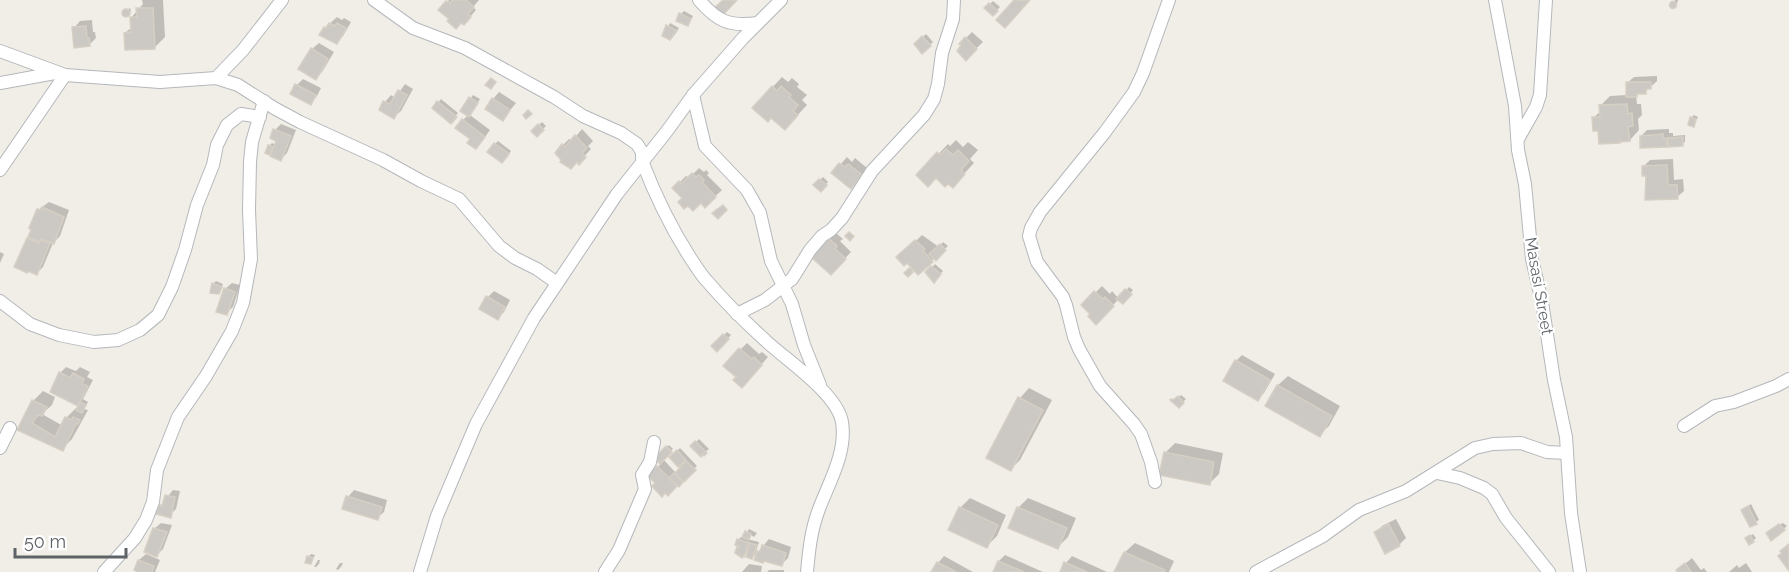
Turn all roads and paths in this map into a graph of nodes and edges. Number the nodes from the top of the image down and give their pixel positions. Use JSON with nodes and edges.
{"nodes":[{"id":1,"x":282,"y":0,"type":"edge"},
{"id":2,"x":374,"y":0,"type":"edge"},
{"id":3,"x":699,"y":0,"type":"edge"},
{"id":4,"x":781,"y":0,"type":"edge"},
{"id":5,"x":954,"y":0,"type":"edge"},
{"id":6,"x":1169,"y":0,"type":"edge"},
{"id":7,"x":1495,"y":0,"type":"edge"},
{"id":8,"x":1546,"y":0,"type":"edge"},
{"id":9,"x":758,"y":23,"type":"junction"},
{"id":10,"x":0,"y":51,"type":"edge"},
{"id":11,"x":61,"y":74,"type":"junction"},
{"id":12,"x":216,"y":78,"type":"junction"},
{"id":13,"x":0,"y":83,"type":"edge"},
{"id":14,"x":693,"y":95,"type":"junction"},
{"id":15,"x":264,"y":101,"type":"junction"},
{"id":16,"x":260,"y":117,"type":"junction"},
{"id":17,"x":1518,"y":139,"type":"junction"},
{"id":18,"x":642,"y":161,"type":"junction"},
{"id":19,"x":0,"y":170,"type":"edge"},
{"id":20,"x":557,"y":283,"type":"junction"},
{"id":21,"x":784,"y":285,"type":"junction"},
{"id":22,"x":0,"y":301,"type":"edge"},
{"id":23,"x":737,"y":314,"type":"junction"},
{"id":24,"x":1789,"y":379,"type":"edge"},
{"id":25,"x":821,"y":389,"type":"junction"},
{"id":26,"x":1684,"y":426,"type":"dead end"},
{"id":27,"x":10,"y":429,"type":"dead end"},
{"id":28,"x":654,"y":442,"type":"dead end"},
{"id":29,"x":0,"y":448,"type":"edge"},
{"id":30,"x":1567,"y":453,"type":"junction"},
{"id":31,"x":1437,"y":472,"type":"junction"},
{"id":32,"x":1155,"y":482,"type":"dead end"},
{"id":33,"x":104,"y":572,"type":"edge"},
{"id":34,"x":420,"y":572,"type":"edge"},
{"id":35,"x":605,"y":572,"type":"edge"},
{"id":36,"x":807,"y":572,"type":"edge"},
{"id":37,"x":1256,"y":572,"type":"edge"},
{"id":38,"x":1549,"y":572,"type":"edge"},
{"id":39,"x":1580,"y":572,"type":"edge"}],
"edges":[{"from":1,"to":12,"type":"street"},
{"from":2,"to":18,"type":"street"},
{"from":3,"to":9,"type":"street"},
{"from":4,"to":9,"type":"street"},
{"from":5,"to":21,"type":"street"},
{"from":6,"to":32,"type":"street"},
{"from":7,"to":17,"type":"street","name":"Masasi Street"},
{"from":8,"to":17,"type":"street"},
{"from":9,"to":14,"type":"street"},
{"from":10,"to":11,"type":"street"},
{"from":11,"to":12,"type":"street"},
{"from":11,"to":13,"type":"street"},
{"from":11,"to":19,"type":"street"},
{"from":12,"to":15,"type":"street"},
{"from":14,"to":18,"type":"street"},
{"from":14,"to":21,"type":"street"},
{"from":15,"to":16,"type":"street"},
{"from":15,"to":20,"type":"street"},
{"from":16,"to":22,"type":"street"},
{"from":16,"to":33,"type":"street"},
{"from":17,"to":30,"type":"street","name":"Masasi Street"},
{"from":18,"to":20,"type":"street"},
{"from":18,"to":23,"type":"street"},
{"from":20,"to":34,"type":"street"},
{"from":21,"to":23,"type":"street"},
{"from":21,"to":25,"type":"street"},
{"from":23,"to":25,"type":"street"},
{"from":24,"to":26,"type":"street"},
{"from":25,"to":36,"type":"street"},
{"from":27,"to":29,"type":"street"},
{"from":28,"to":35,"type":"street"},
{"from":30,"to":31,"type":"street"},
{"from":30,"to":39,"type":"street","name":"Masasi Street"},
{"from":31,"to":37,"type":"street"},
{"from":31,"to":38,"type":"street"}]}
